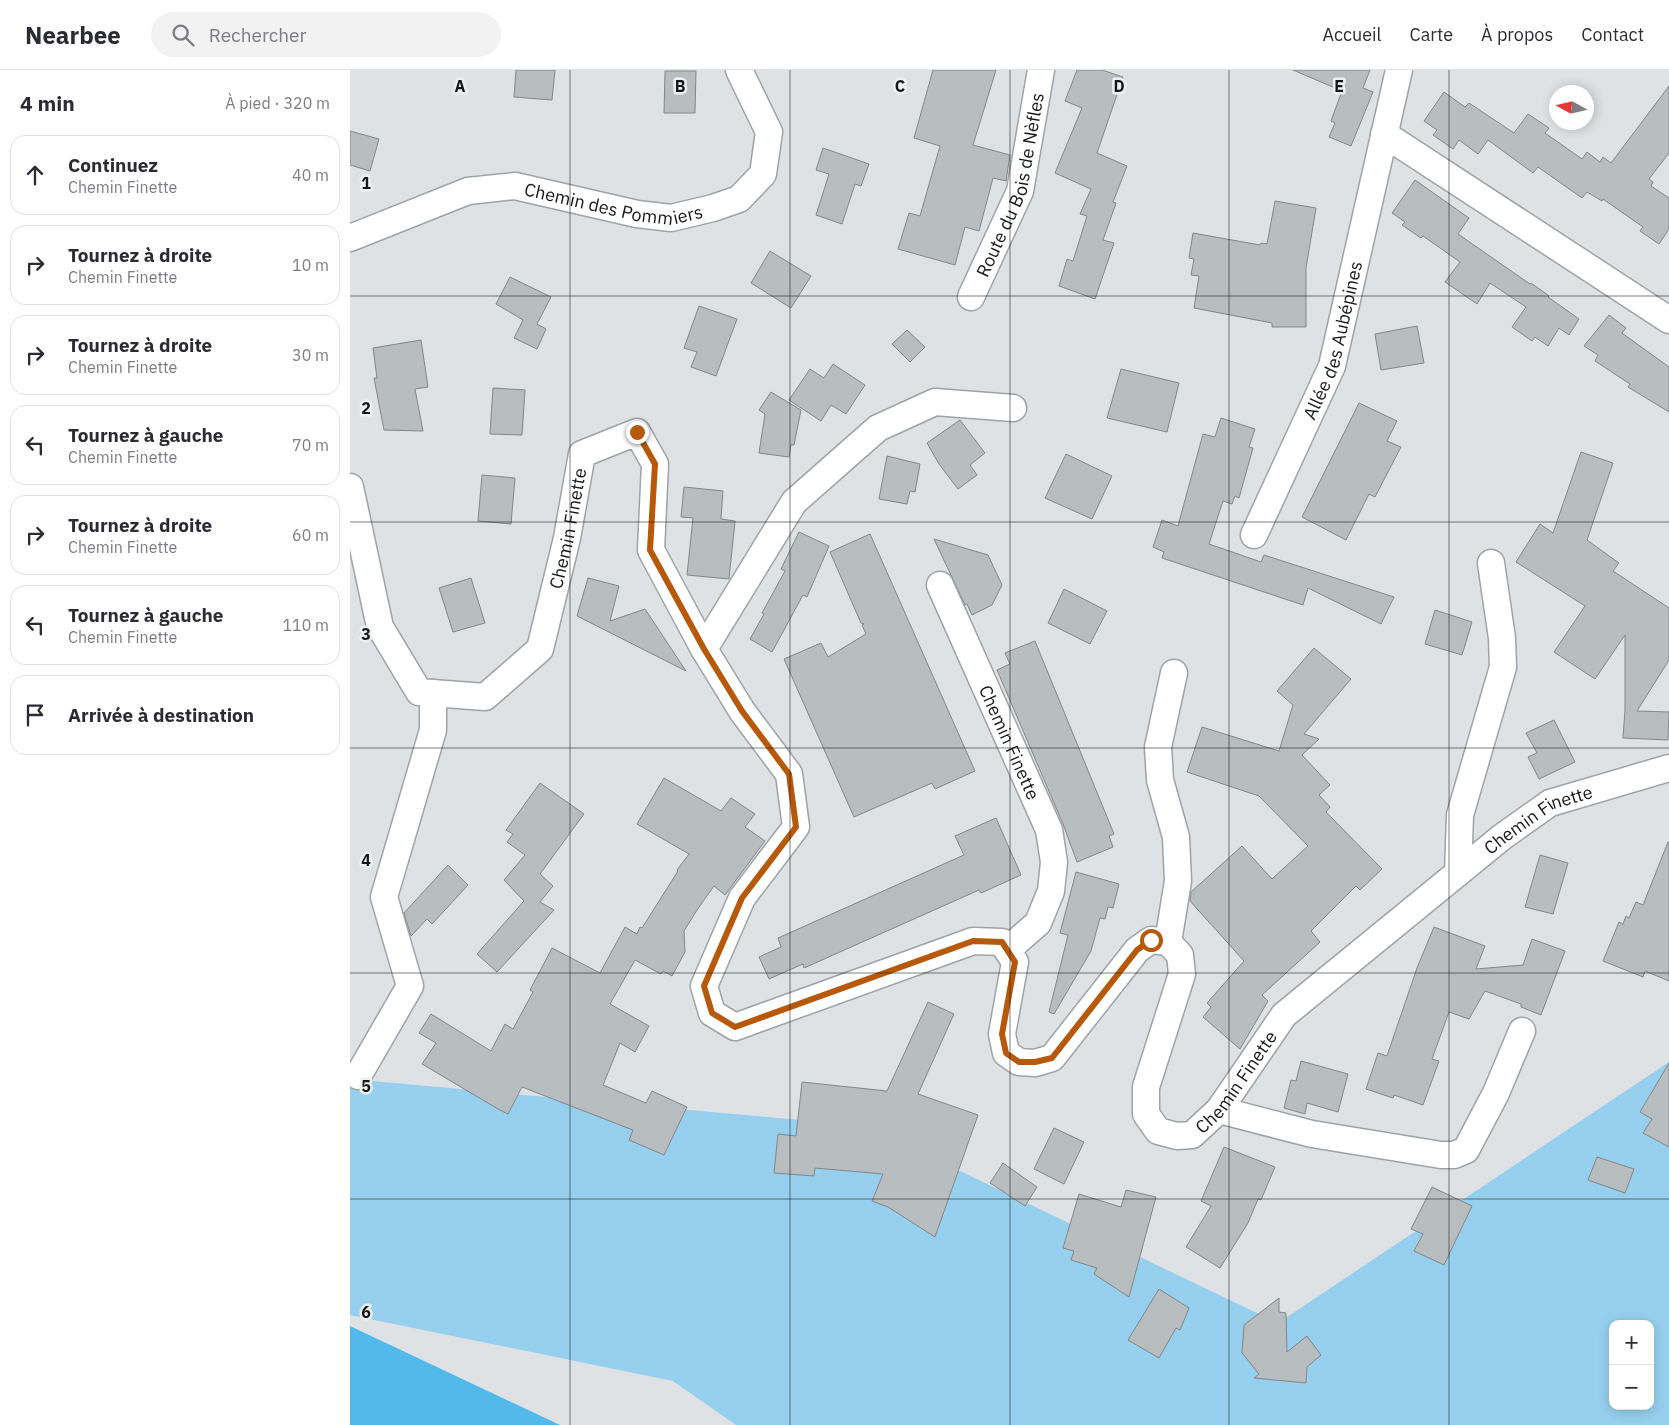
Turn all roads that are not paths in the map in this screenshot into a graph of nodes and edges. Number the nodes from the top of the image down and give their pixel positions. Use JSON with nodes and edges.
{"nodes":[{"id":1,"x":739,"y":70,"type":"edge"},
{"id":2,"x":1041,"y":70,"type":"edge"},
{"id":3,"x":1399,"y":70,"type":"edge"},
{"id":4,"x":1384,"y":134,"type":"junction"},
{"id":5,"x":350,"y":238,"type":"edge"},
{"id":6,"x":971,"y":297,"type":"dead end"},
{"id":7,"x":1669,"y":320,"type":"edge"},
{"id":8,"x":1013,"y":408,"type":"dead end"},
{"id":9,"x":350,"y":487,"type":"edge"},
{"id":10,"x":1254,"y":535,"type":"dead end"},
{"id":11,"x":1491,"y":564,"type":"dead end"},
{"id":12,"x":940,"y":585,"type":"dead end"},
{"id":13,"x":704,"y":649,"type":"junction"},
{"id":14,"x":1174,"y":673,"type":"dead end"},
{"id":15,"x":433,"y":693,"type":"junction"},
{"id":16,"x":1669,"y":768,"type":"edge"},
{"id":17,"x":1458,"y":873,"type":"junction"},
{"id":18,"x":1168,"y":942,"type":"junction"},
{"id":19,"x":1007,"y":950,"type":"junction"},
{"id":20,"x":1522,"y":1031,"type":"dead end"},
{"id":21,"x":358,"y":1076,"type":"dead end"},
{"id":22,"x":1219,"y":1110,"type":"junction"}],
"edges":[{"from":1,"to":5,"type":"street","name":"Chemin des Pommiers"},
{"from":2,"to":6,"type":"street","name":"Route du Bois de Nèfles"},
{"from":3,"to":4,"type":"street","name":"Allée des Aubépines"},
{"from":4,"to":7,"type":"street"},
{"from":4,"to":10,"type":"street","name":"Allée des Aubépines"},
{"from":8,"to":13,"type":"street"},
{"from":9,"to":15,"type":"street","name":"Chemin Finette"},
{"from":11,"to":17,"type":"street"},
{"from":12,"to":19,"type":"street","name":"Chemin Finette"},
{"from":13,"to":15,"type":"street","name":"Chemin Finette"},
{"from":13,"to":19,"type":"street","name":"Chemin Finette"},
{"from":14,"to":18,"type":"street"},
{"from":15,"to":21,"type":"street"},
{"from":16,"to":17,"type":"street","name":"Chemin Finette"},
{"from":17,"to":22,"type":"street","name":"Chemin Finette"},
{"from":18,"to":19,"type":"street"},
{"from":18,"to":22,"type":"street","name":"Chemin Finette"},
{"from":20,"to":22,"type":"street"}]}
